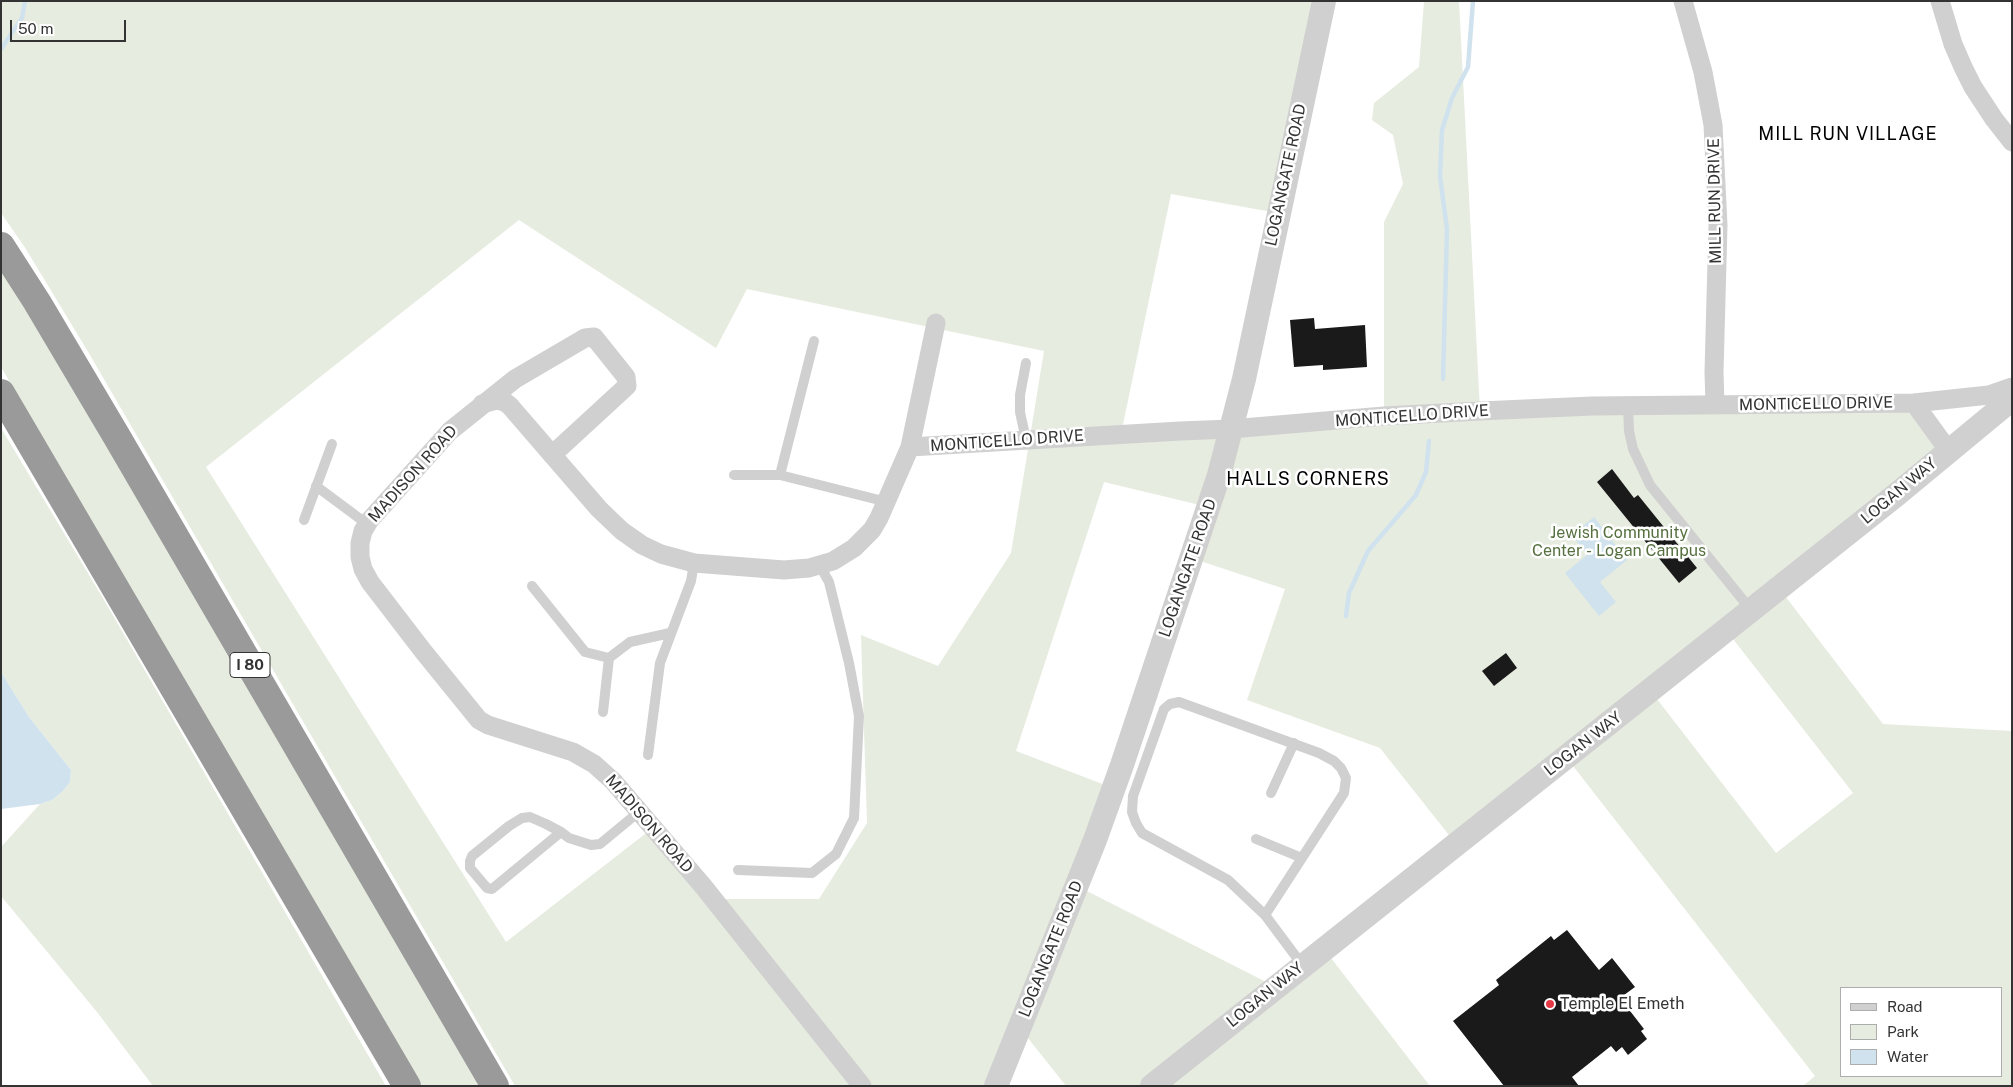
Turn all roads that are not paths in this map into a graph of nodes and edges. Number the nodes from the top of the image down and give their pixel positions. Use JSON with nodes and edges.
{"nodes":[{"id":1,"x":1324,"y":1,"type":"edge"},
{"id":2,"x":1683,"y":1,"type":"edge"},
{"id":3,"x":1940,"y":1,"type":"edge"},
{"id":4,"x":2012,"y":142,"type":"edge"},
{"id":5,"x":1,"y":246,"type":"edge"},
{"id":6,"x":936,"y":323,"type":"dead end"},
{"id":7,"x":814,"y":341,"type":"dead end"},
{"id":8,"x":1026,"y":363,"type":"dead end"},
{"id":9,"x":2012,"y":387,"type":"edge"},
{"id":10,"x":1,"y":393,"type":"edge"},
{"id":11,"x":2012,"y":399,"type":"edge"},
{"id":12,"x":1914,"y":403,"type":"junction"},
{"id":13,"x":481,"y":405,"type":"junction"},
{"id":14,"x":1715,"y":405,"type":"junction"},
{"id":15,"x":1628,"y":406,"type":"junction"},
{"id":16,"x":1231,"y":429,"type":"junction"},
{"id":17,"x":1026,"y":440,"type":"junction"},
{"id":18,"x":332,"y":444,"type":"dead end"},
{"id":19,"x":910,"y":448,"type":"junction"},
{"id":20,"x":1948,"y":450,"type":"junction"},
{"id":21,"x":552,"y":455,"type":"junction"},
{"id":22,"x":734,"y":475,"type":"dead end"},
{"id":23,"x":780,"y":475,"type":"junction"},
{"id":24,"x":316,"y":486,"type":"junction"},
{"id":25,"x":887,"y":502,"type":"junction"},
{"id":26,"x":304,"y":520,"type":"dead end"},
{"id":27,"x":367,"y":524,"type":"junction"},
{"id":28,"x":694,"y":563,"type":"junction"},
{"id":29,"x":820,"y":566,"type":"junction"},
{"id":30,"x":532,"y":586,"type":"dead end"},
{"id":31,"x":1751,"y":610,"type":"junction"},
{"id":32,"x":670,"y":633,"type":"junction"},
{"id":33,"x":608,"y":658,"type":"junction"},
{"id":34,"x":603,"y":712,"type":"dead end"},
{"id":35,"x":1147,"y":724,"type":"junction"},
{"id":36,"x":1294,"y":744,"type":"junction"},
{"id":37,"x":648,"y":755,"type":"dead end"},
{"id":38,"x":1271,"y":793,"type":"dead end"},
{"id":39,"x":640,"y":811,"type":"junction"},
{"id":40,"x":561,"y":832,"type":"junction"},
{"id":41,"x":1256,"y":839,"type":"dead end"},
{"id":42,"x":1302,"y":858,"type":"junction"},
{"id":43,"x":738,"y":870,"type":"dead end"},
{"id":44,"x":1265,"y":915,"type":"junction"},
{"id":45,"x":1303,"y":966,"type":"junction"},
{"id":46,"x":408,"y":1086,"type":"edge"},
{"id":47,"x":495,"y":1086,"type":"edge"},
{"id":48,"x":862,"y":1086,"type":"edge"},
{"id":49,"x":996,"y":1086,"type":"edge"},
{"id":50,"x":1152,"y":1086,"type":"edge"}],
"edges":[{"from":1,"to":16,"type":"street","name":"LOGANGATE ROAD"},
{"from":2,"to":14,"type":"street","name":"MILL RUN DRIVE"},
{"from":3,"to":4,"type":"street"},
{"from":5,"to":47,"type":"highway","number":"I 80"},
{"from":6,"to":19,"type":"street"},
{"from":7,"to":23,"type":"lane"},
{"from":8,"to":17,"type":"lane"},
{"from":9,"to":12,"type":"street","name":"MONTICELLO DRIVE"},
{"from":10,"to":46,"type":"highway"},
{"from":11,"to":20,"type":"street","name":"LOGAN WAY"},
{"from":12,"to":14,"type":"street","name":"MONTICELLO DRIVE"},
{"from":12,"to":20,"type":"street","name":"MONTICELLO DRIVE"},
{"from":13,"to":21,"type":"street"},
{"from":13,"to":21,"type":"street","name":"MADISON ROAD"},
{"from":13,"to":27,"type":"street","name":"MADISON ROAD"},
{"from":14,"to":15,"type":"street","name":"MONTICELLO DRIVE"},
{"from":15,"to":16,"type":"street","name":"MONTICELLO DRIVE"},
{"from":15,"to":31,"type":"lane"},
{"from":16,"to":17,"type":"street","name":"MONTICELLO DRIVE"},
{"from":16,"to":35,"type":"street","name":"LOGANGATE ROAD"},
{"from":17,"to":19,"type":"street","name":"MONTICELLO DRIVE"},
{"from":18,"to":24,"type":"lane"},
{"from":19,"to":25,"type":"street"},
{"from":20,"to":31,"type":"street","name":"LOGAN WAY"},
{"from":21,"to":28,"type":"street"},
{"from":22,"to":23,"type":"lane"},
{"from":23,"to":25,"type":"lane"},
{"from":24,"to":26,"type":"lane"},
{"from":24,"to":27,"type":"lane"},
{"from":25,"to":29,"type":"street"},
{"from":27,"to":39,"type":"street","name":"MADISON ROAD"},
{"from":28,"to":29,"type":"street"},
{"from":28,"to":32,"type":"lane"},
{"from":29,"to":43,"type":"lane"},
{"from":30,"to":33,"type":"lane"},
{"from":31,"to":45,"type":"street","name":"LOGAN WAY"},
{"from":32,"to":33,"type":"lane"},
{"from":32,"to":37,"type":"lane"},
{"from":33,"to":34,"type":"lane"},
{"from":35,"to":36,"type":"lane"},
{"from":35,"to":44,"type":"lane"},
{"from":35,"to":49,"type":"street","name":"LOGANGATE ROAD"},
{"from":36,"to":38,"type":"lane"},
{"from":36,"to":42,"type":"lane"},
{"from":39,"to":40,"type":"lane"},
{"from":39,"to":48,"type":"street","name":"MADISON ROAD"},
{"from":40,"to":40,"type":"lane"},
{"from":41,"to":42,"type":"lane"},
{"from":42,"to":44,"type":"lane"},
{"from":44,"to":45,"type":"lane"},
{"from":45,"to":50,"type":"street","name":"LOGAN WAY"}]}
